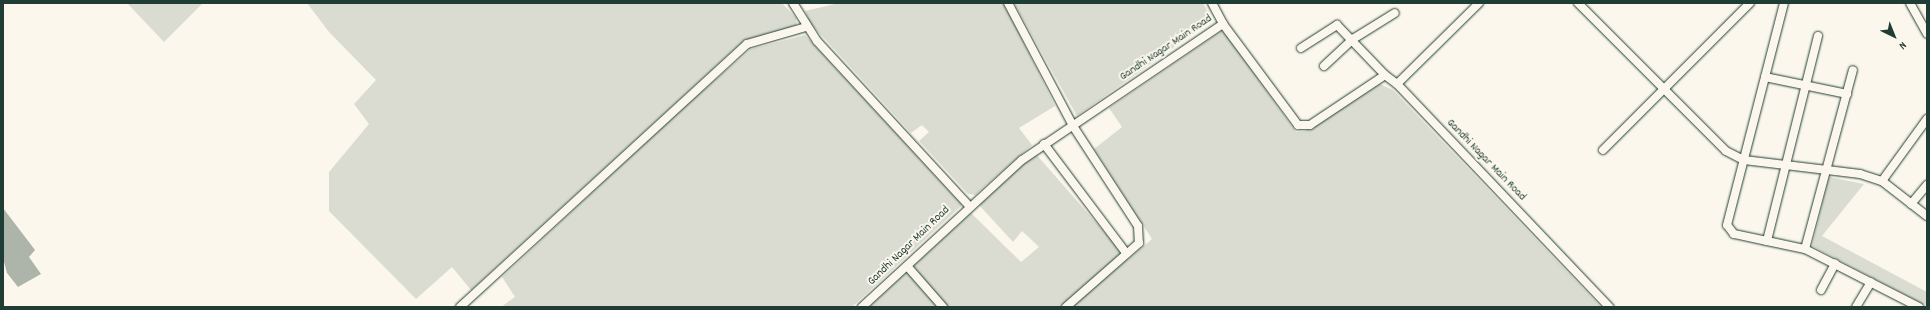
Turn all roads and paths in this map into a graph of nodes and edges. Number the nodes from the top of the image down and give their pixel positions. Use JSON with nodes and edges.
{"nodes":[{"id":1,"x":793,"y":3,"type":"edge"},
{"id":2,"x":1008,"y":3,"type":"edge"},
{"id":3,"x":1212,"y":3,"type":"edge"},
{"id":4,"x":1479,"y":3,"type":"edge"},
{"id":5,"x":1578,"y":3,"type":"edge"},
{"id":6,"x":1750,"y":3,"type":"edge"},
{"id":7,"x":1784,"y":3,"type":"edge"},
{"id":8,"x":1910,"y":3,"type":"edge"},
{"id":9,"x":1395,"y":13,"type":"dead end"},
{"id":10,"x":1223,"y":24,"type":"junction"},
{"id":11,"x":806,"y":27,"type":"junction"},
{"id":12,"x":1927,"y":34,"type":"edge"},
{"id":13,"x":1818,"y":36,"type":"dead end"},
{"id":14,"x":1353,"y":39,"type":"junction"},
{"id":15,"x":1300,"y":48,"type":"dead end"},
{"id":16,"x":1324,"y":66,"type":"dead end"},
{"id":17,"x":1853,"y":70,"type":"dead end"},
{"id":18,"x":1385,"y":75,"type":"junction"},
{"id":19,"x":1766,"y":76,"type":"junction"},
{"id":20,"x":1397,"y":84,"type":"junction"},
{"id":21,"x":1806,"y":85,"type":"junction"},
{"id":22,"x":1662,"y":90,"type":"junction"},
{"id":23,"x":1847,"y":94,"type":"junction"},
{"id":24,"x":1927,"y":119,"type":"edge"},
{"id":25,"x":1073,"y":126,"type":"junction"},
{"id":26,"x":1044,"y":144,"type":"junction"},
{"id":27,"x":1603,"y":150,"type":"dead end"},
{"id":28,"x":1744,"y":160,"type":"junction"},
{"id":29,"x":1787,"y":164,"type":"junction"},
{"id":30,"x":1827,"y":169,"type":"junction"},
{"id":31,"x":1882,"y":181,"type":"junction"},
{"id":32,"x":1927,"y":185,"type":"edge"},
{"id":33,"x":1911,"y":204,"type":"junction"},
{"id":34,"x":969,"y":206,"type":"junction"},
{"id":35,"x":1927,"y":216,"type":"edge"},
{"id":36,"x":1767,"y":241,"type":"junction"},
{"id":37,"x":1805,"y":249,"type":"junction"},
{"id":38,"x":1126,"y":253,"type":"junction"},
{"id":39,"x":1834,"y":264,"type":"junction"},
{"id":40,"x":907,"y":266,"type":"junction"},
{"id":41,"x":1871,"y":282,"type":"junction"},
{"id":42,"x":1821,"y":290,"type":"dead end"},
{"id":43,"x":1905,"y":304,"type":"edge"},
{"id":44,"x":460,"y":307,"type":"edge"},
{"id":45,"x":862,"y":307,"type":"edge"},
{"id":46,"x":943,"y":307,"type":"edge"},
{"id":47,"x":1066,"y":307,"type":"edge"},
{"id":48,"x":1609,"y":307,"type":"edge"},
{"id":49,"x":1856,"y":307,"type":"edge"},
{"id":50,"x":1919,"y":307,"type":"edge"}],
"edges":[{"from":1,"to":11,"type":"street"},
{"from":2,"to":25,"type":"street"},
{"from":3,"to":10,"type":"street"},
{"from":4,"to":20,"type":"street"},
{"from":5,"to":22,"type":"street"},
{"from":6,"to":22,"type":"street"},
{"from":7,"to":19,"type":"street"},
{"from":8,"to":12,"type":"street"},
{"from":9,"to":14,"type":"street"},
{"from":10,"to":18,"type":"street","name":"Gandhi Nagar Main Road"},
{"from":10,"to":25,"type":"street","name":"Gandhi Nagar Main Road"},
{"from":11,"to":34,"type":"street"},
{"from":11,"to":44,"type":"street"},
{"from":13,"to":21,"type":"street"},
{"from":14,"to":15,"type":"street"},
{"from":14,"to":16,"type":"street"},
{"from":14,"to":18,"type":"street"},
{"from":17,"to":23,"type":"street"},
{"from":18,"to":20,"type":"street","name":"Gandhi Nagar Main Road"},
{"from":19,"to":21,"type":"street"},
{"from":19,"to":28,"type":"street"},
{"from":20,"to":48,"type":"street","name":"Gandhi Nagar Main Road"},
{"from":21,"to":23,"type":"street"},
{"from":21,"to":29,"type":"street"},
{"from":22,"to":27,"type":"street"},
{"from":22,"to":28,"type":"street"},
{"from":23,"to":30,"type":"street"},
{"from":24,"to":31,"type":"street"},
{"from":25,"to":26,"type":"street","name":"Gandhi Nagar Main Road"},
{"from":25,"to":38,"type":"street"},
{"from":26,"to":34,"type":"street","name":"Gandhi Nagar Main Road"},
{"from":26,"to":38,"type":"street"},
{"from":28,"to":29,"type":"street"},
{"from":28,"to":36,"type":"street"},
{"from":29,"to":30,"type":"street"},
{"from":29,"to":36,"type":"street"},
{"from":30,"to":31,"type":"street"},
{"from":30,"to":37,"type":"street"},
{"from":31,"to":33,"type":"street"},
{"from":32,"to":33,"type":"street"},
{"from":33,"to":35,"type":"street"},
{"from":34,"to":40,"type":"street","name":"Gandhi Nagar Main Road"},
{"from":36,"to":37,"type":"street"},
{"from":37,"to":39,"type":"street"},
{"from":38,"to":47,"type":"street"},
{"from":39,"to":41,"type":"street"},
{"from":39,"to":42,"type":"street"},
{"from":40,"to":45,"type":"street","name":"Gandhi Nagar Main Road"},
{"from":40,"to":46,"type":"street"},
{"from":41,"to":43,"type":"street"},
{"from":41,"to":49,"type":"street"},
{"from":43,"to":50,"type":"street"}]}
